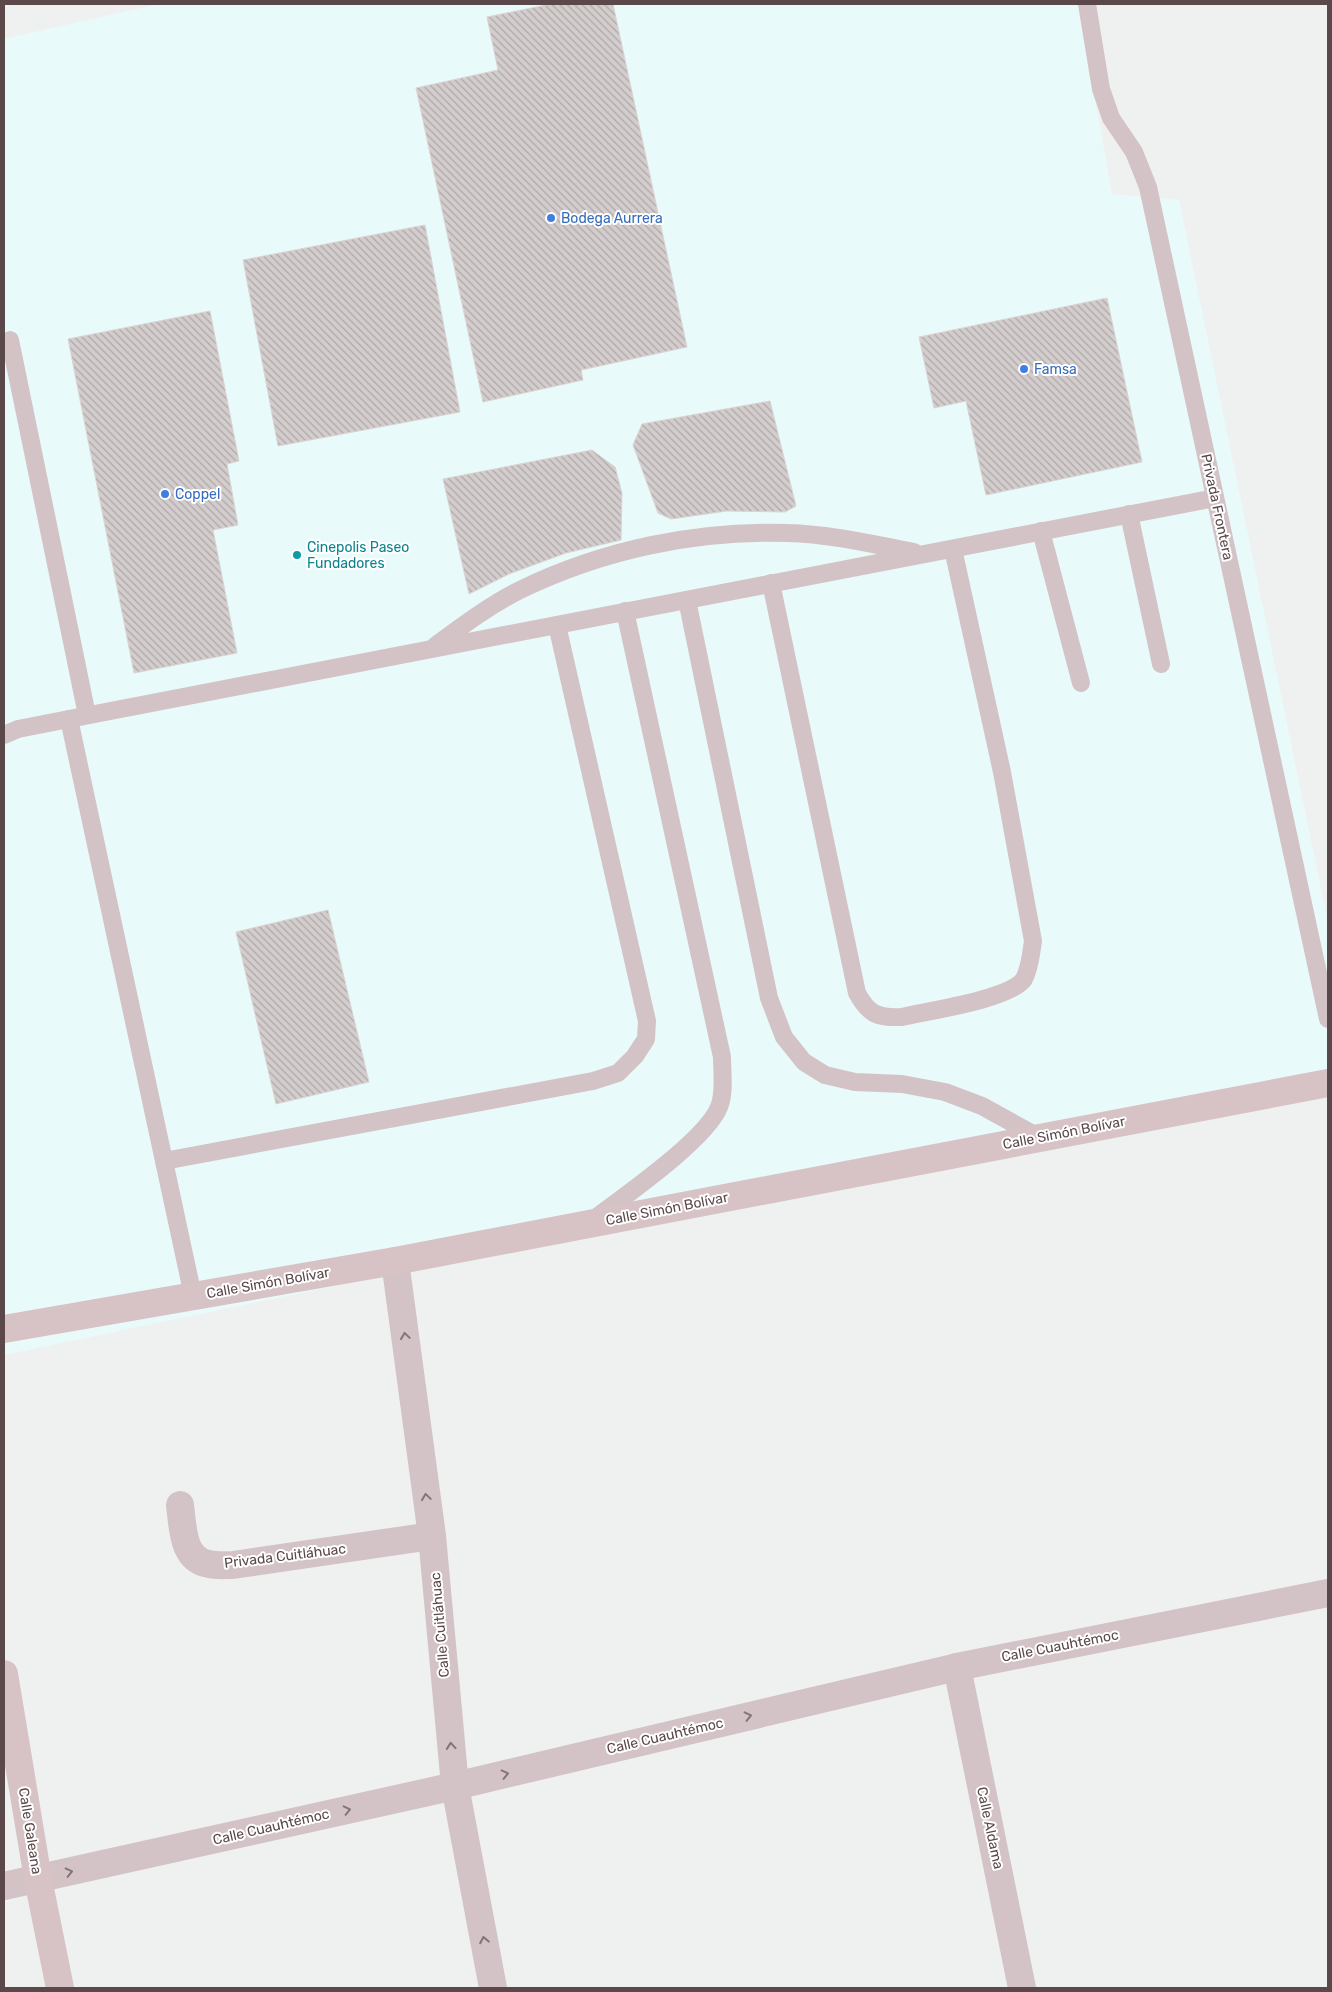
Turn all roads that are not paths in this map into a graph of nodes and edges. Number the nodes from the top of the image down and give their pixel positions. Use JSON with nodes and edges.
{"nodes":[{"id":1,"x":1087,"y":4,"type":"edge"},
{"id":2,"x":10,"y":340,"type":"dead end"},
{"id":3,"x":1215,"y":498,"type":"junction"},
{"id":4,"x":1129,"y":514,"type":"junction"},
{"id":5,"x":1041,"y":531,"type":"junction"},
{"id":6,"x":953,"y":549,"type":"junction"},
{"id":7,"x":923,"y":554,"type":"junction"},
{"id":8,"x":771,"y":584,"type":"junction"},
{"id":9,"x":687,"y":600,"type":"junction"},
{"id":10,"x":625,"y":612,"type":"junction"},
{"id":11,"x":557,"y":625,"type":"junction"},
{"id":12,"x":430,"y":649,"type":"junction"},
{"id":13,"x":1161,"y":664,"type":"dead end"},
{"id":14,"x":1081,"y":683,"type":"dead end"},
{"id":15,"x":87,"y":716,"type":"junction"},
{"id":16,"x":69,"y":719,"type":"junction"},
{"id":17,"x":4,"y":735,"type":"edge"},
{"id":18,"x":1328,"y":1019,"type":"edge"},
{"id":19,"x":1328,"y":1083,"type":"edge"},
{"id":20,"x":1040,"y":1138,"type":"junction"},
{"id":21,"x":164,"y":1161,"type":"junction"},
{"id":22,"x":586,"y":1225,"type":"junction"},
{"id":23,"x":395,"y":1261,"type":"junction"},
{"id":24,"x":194,"y":1296,"type":"junction"},
{"id":25,"x":4,"y":1328,"type":"edge"},
{"id":26,"x":180,"y":1505,"type":"dead end"},
{"id":27,"x":432,"y":1536,"type":"junction"},
{"id":28,"x":1328,"y":1593,"type":"edge"},
{"id":29,"x":957,"y":1667,"type":"junction"},
{"id":30,"x":4,"y":1674,"type":"edge"},
{"id":31,"x":455,"y":1786,"type":"junction"},
{"id":32,"x":38,"y":1879,"type":"junction"},
{"id":33,"x":4,"y":1886,"type":"edge"},
{"id":34,"x":60,"y":1988,"type":"edge"},
{"id":35,"x":493,"y":1988,"type":"edge"},
{"id":36,"x":1022,"y":1988,"type":"edge"}],
"edges":[{"from":1,"to":3,"type":"lane","name":"Privada Frontera"},
{"from":2,"to":15,"type":"lane"},
{"from":3,"to":4,"type":"lane"},
{"from":3,"to":18,"type":"lane","name":"Privada Frontera"},
{"from":4,"to":5,"type":"lane"},
{"from":4,"to":13,"type":"lane"},
{"from":5,"to":6,"type":"lane"},
{"from":5,"to":14,"type":"lane"},
{"from":6,"to":7,"type":"lane"},
{"from":6,"to":8,"type":"lane"},
{"from":7,"to":8,"type":"lane"},
{"from":7,"to":12,"type":"lane"},
{"from":8,"to":9,"type":"lane"},
{"from":9,"to":10,"type":"lane"},
{"from":9,"to":20,"type":"lane"},
{"from":10,"to":11,"type":"lane"},
{"from":10,"to":22,"type":"lane"},
{"from":11,"to":12,"type":"lane"},
{"from":11,"to":21,"type":"lane"},
{"from":12,"to":15,"type":"lane"},
{"from":15,"to":16,"type":"lane"},
{"from":16,"to":17,"type":"lane"},
{"from":16,"to":21,"type":"lane"},
{"from":19,"to":20,"type":"street","name":"Calle Simón Bolívar"},
{"from":20,"to":22,"type":"street","name":"Calle Simón Bolívar"},
{"from":21,"to":24,"type":"lane"},
{"from":22,"to":23,"type":"street","name":"Calle Simón Bolívar"},
{"from":23,"to":24,"type":"street","name":"Calle Simón Bolívar"},
{"from":27,"to":23,"type":"street","name":"Calle Cuitláhuac","one_way":true},
{"from":24,"to":25,"type":"street","name":"Calle Simón Bolívar"},
{"from":26,"to":27,"type":"street","name":"Privada Cuitláhuac"},
{"from":31,"to":27,"type":"street","name":"Calle Cuitláhuac","one_way":true},
{"from":28,"to":29,"type":"street","name":"Calle Cuauhtémoc"},
{"from":31,"to":29,"type":"street","name":"Calle Cuauhtémoc","one_way":true},
{"from":29,"to":36,"type":"street","name":"Calle Aldama"},
{"from":30,"to":32,"type":"street","name":"Calle Galeana"},
{"from":32,"to":31,"type":"street","name":"Calle Cuauhtémoc","one_way":true},
{"from":35,"to":31,"type":"street","name":"Calle Cuitláhuac","one_way":true},
{"from":32,"to":33,"type":"street","name":"Calle Cuauhtémoc"},
{"from":32,"to":34,"type":"street","name":"Calle Galeana"}]}
